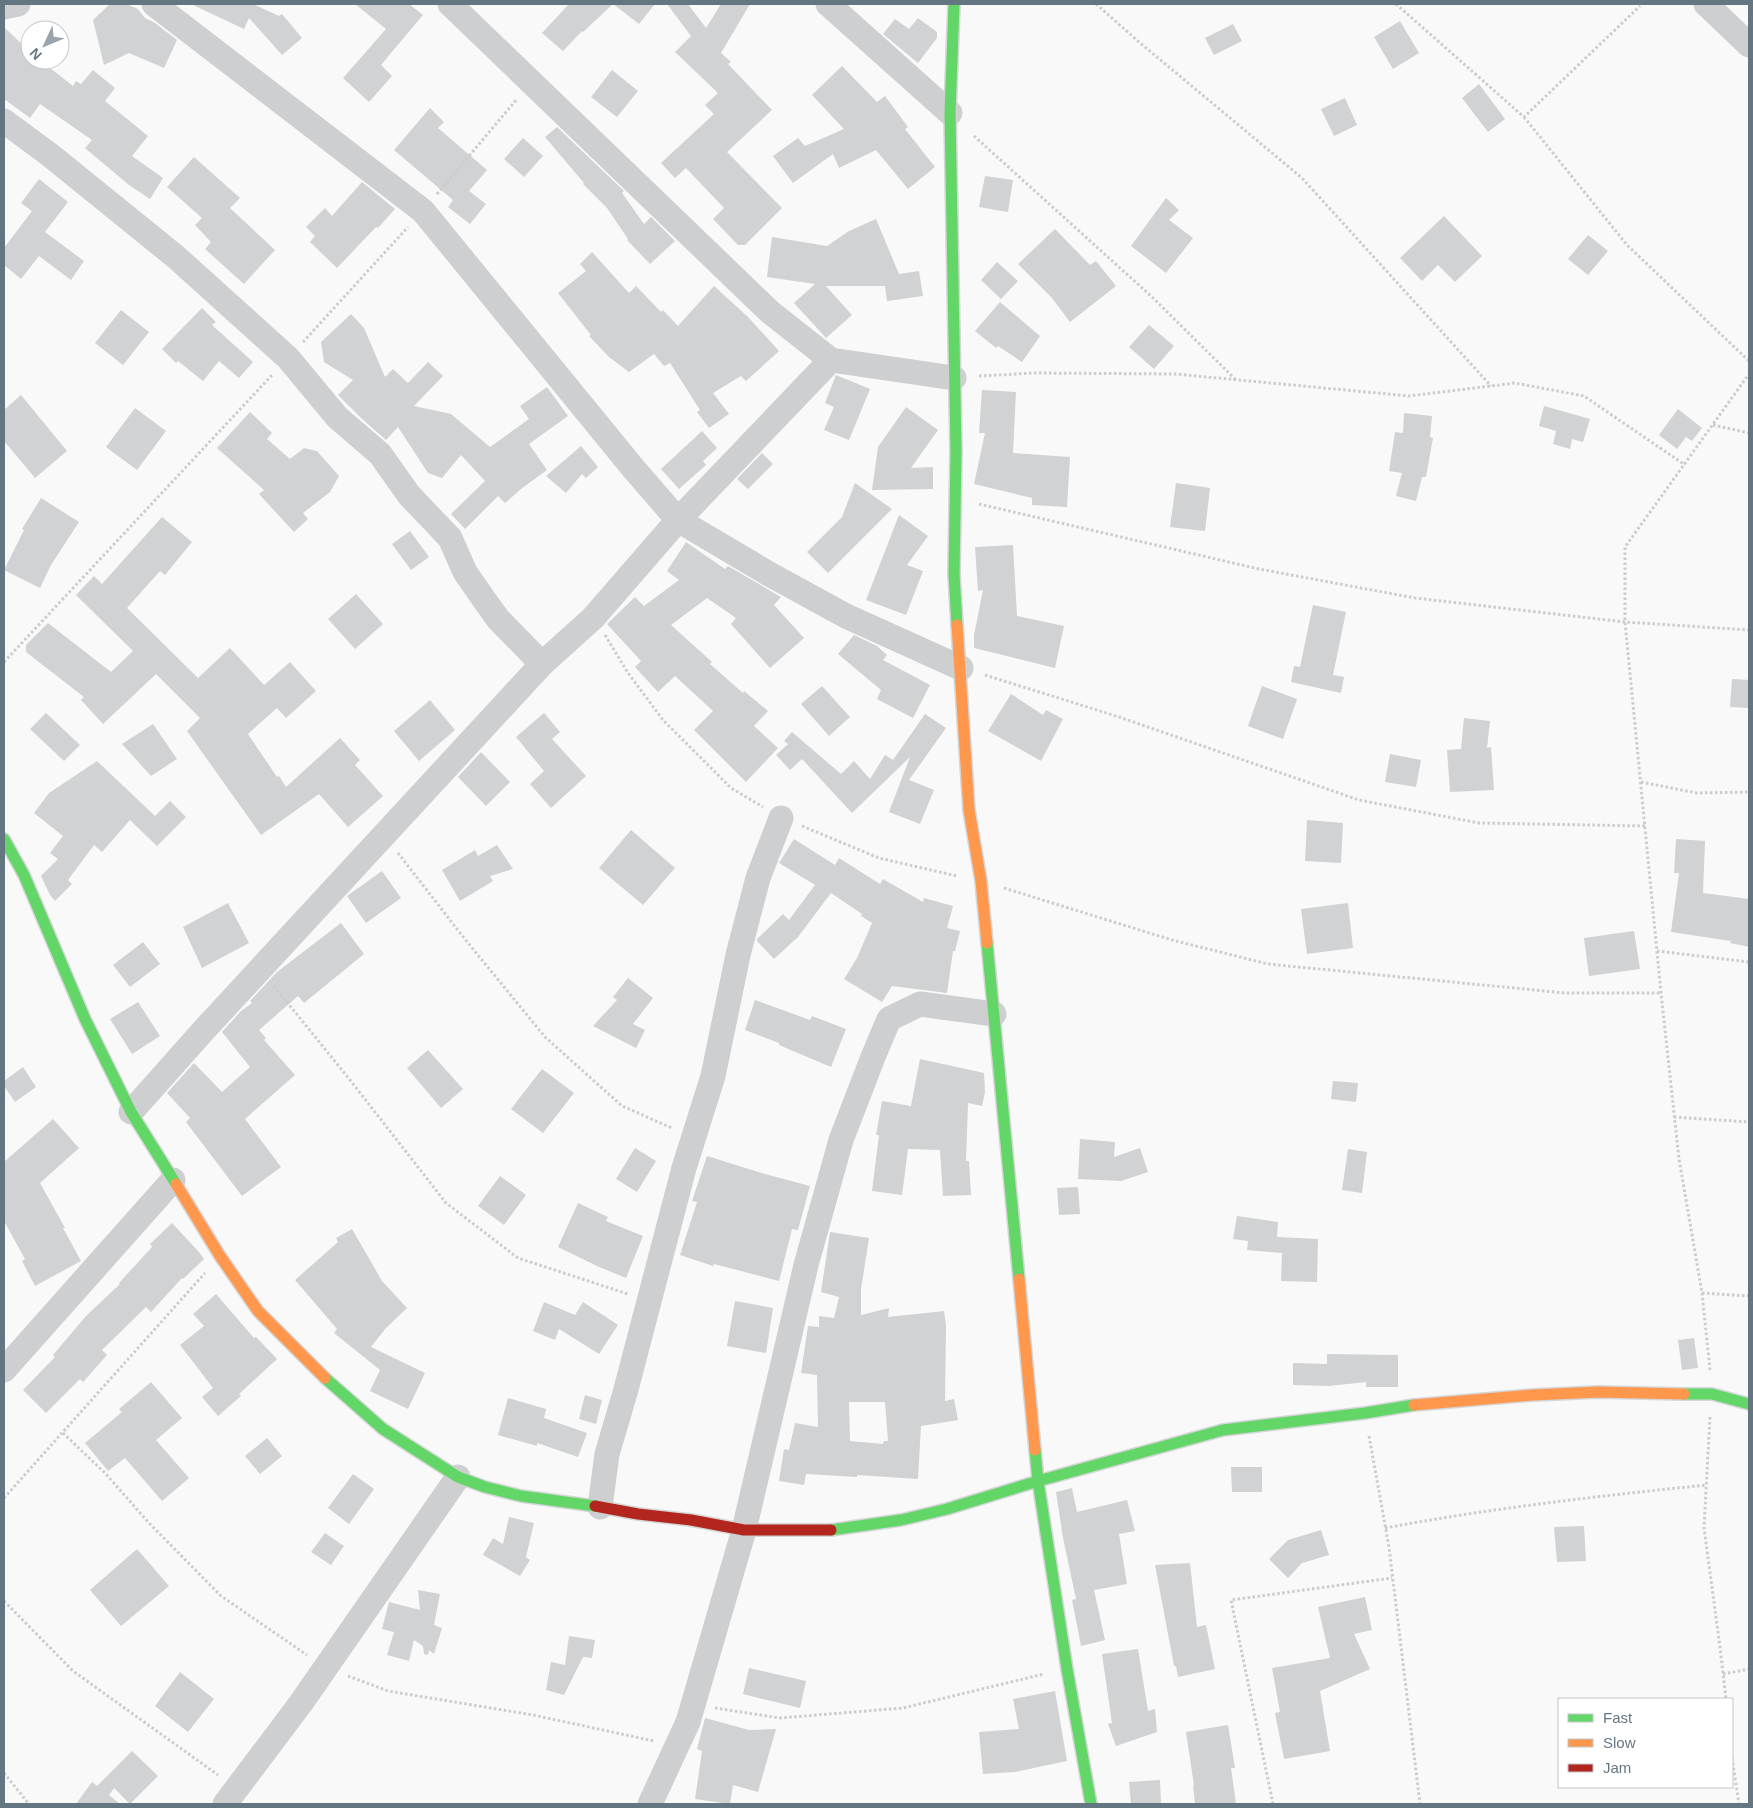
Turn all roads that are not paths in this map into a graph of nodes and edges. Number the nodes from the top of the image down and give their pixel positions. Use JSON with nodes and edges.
{"nodes":[{"id":1,"x":18,"y":4,"type":"edge"},
{"id":2,"x":154,"y":4,"type":"edge"},
{"id":3,"x":450,"y":4,"type":"edge"},
{"id":4,"x":828,"y":4,"type":"edge"},
{"id":5,"x":954,"y":4,"type":"edge"},
{"id":6,"x":1706,"y":4,"type":"edge"},
{"id":7,"x":4,"y":7,"type":"edge"},
{"id":8,"x":1749,"y":45,"type":"edge"},
{"id":9,"x":950,"y":113,"type":"junction"},
{"id":10,"x":4,"y":121,"type":"edge"},
{"id":11,"x":831,"y":360,"type":"junction"},
{"id":12,"x":954,"y":378,"type":"junction"},
{"id":13,"x":678,"y":520,"type":"junction"},
{"id":14,"x":542,"y":664,"type":"junction"},
{"id":15,"x":960,"y":668,"type":"junction"},
{"id":16,"x":781,"y":818,"type":"road end"},
{"id":17,"x":4,"y":839,"type":"edge"},
{"id":18,"x":994,"y":1014,"type":"junction"},
{"id":19,"x":131,"y":1112,"type":"junction"},
{"id":20,"x":173,"y":1180,"type":"junction"},
{"id":21,"x":4,"y":1370,"type":"edge"},
{"id":22,"x":1749,"y":1404,"type":"edge"},
{"id":23,"x":458,"y":1477,"type":"junction"},
{"id":24,"x":1038,"y":1480,"type":"junction"},
{"id":25,"x":600,"y":1507,"type":"junction"},
{"id":26,"x":744,"y":1530,"type":"junction"},
{"id":27,"x":231,"y":1796,"type":"edge"},
{"id":28,"x":650,"y":1804,"type":"edge"},
{"id":29,"x":1091,"y":1804,"type":"edge"}],
"edges":[{"from":1,"to":7,"type":"street"},
{"from":2,"to":13,"type":"street"},
{"from":3,"to":11,"type":"street"},
{"from":4,"to":9,"type":"street"},
{"from":5,"to":9,"type":"street"},
{"from":6,"to":8,"type":"street"},
{"from":9,"to":12,"type":"street"},
{"from":10,"to":14,"type":"street"},
{"from":11,"to":12,"type":"street"},
{"from":11,"to":13,"type":"street"},
{"from":12,"to":15,"type":"street"},
{"from":13,"to":14,"type":"street"},
{"from":13,"to":15,"type":"street"},
{"from":14,"to":19,"type":"street"},
{"from":15,"to":18,"type":"street"},
{"from":16,"to":25,"type":"street"},
{"from":17,"to":19,"type":"street"},
{"from":18,"to":24,"type":"street"},
{"from":18,"to":26,"type":"street"},
{"from":19,"to":20,"type":"street"},
{"from":20,"to":21,"type":"street"},
{"from":20,"to":23,"type":"street"},
{"from":22,"to":24,"type":"street"},
{"from":23,"to":25,"type":"street"},
{"from":23,"to":27,"type":"street"},
{"from":24,"to":26,"type":"street"},
{"from":24,"to":29,"type":"street"},
{"from":25,"to":26,"type":"street"},
{"from":26,"to":28,"type":"street"}]}
